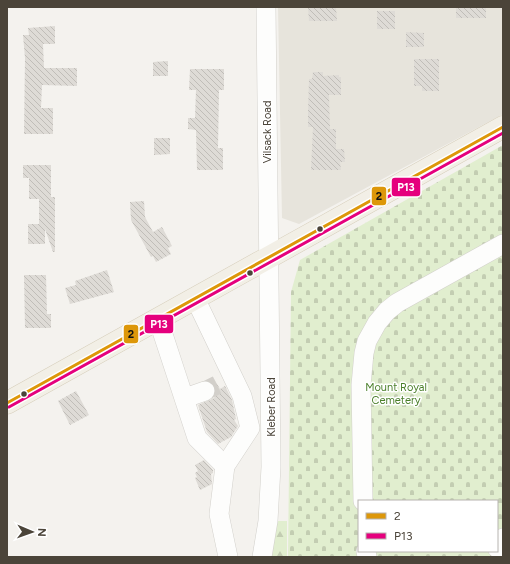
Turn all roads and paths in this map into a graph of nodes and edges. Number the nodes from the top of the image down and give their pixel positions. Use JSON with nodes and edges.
{"nodes":[{"id":1,"x":266,"y":7,"type":"edge"},
{"id":2,"x":503,"y":127,"type":"edge"},
{"id":3,"x":503,"y":244,"type":"edge"},
{"id":4,"x":268,"y":257,"type":"junction"},
{"id":5,"x":196,"y":298,"type":"junction"},
{"id":6,"x":158,"y":319,"type":"junction"},
{"id":7,"x":218,"y":384,"type":"junction"},
{"id":8,"x":185,"y":398,"type":"junction"},
{"id":9,"x":7,"y":403,"type":"edge"},
{"id":10,"x":225,"y":466,"type":"junction"},
{"id":11,"x":363,"y":500,"type":"edge"},
{"id":12,"x":228,"y":557,"type":"edge"},
{"id":13,"x":262,"y":557,"type":"edge"}],
"edges":[{"from":1,"to":4,"type":"street","name":"Vilsack Road"},
{"from":2,"to":4,"type":"main road"},
{"from":3,"to":11,"type":"street"},
{"from":4,"to":5,"type":"main road"},
{"from":4,"to":13,"type":"street","name":"Kleber Road"},
{"from":5,"to":6,"type":"main road"},
{"from":5,"to":7,"type":"street"},
{"from":6,"to":8,"type":"street"},
{"from":6,"to":9,"type":"main road"},
{"from":7,"to":8,"type":"street"},
{"from":7,"to":10,"type":"street"},
{"from":8,"to":10,"type":"street"},
{"from":10,"to":12,"type":"street"}]}
